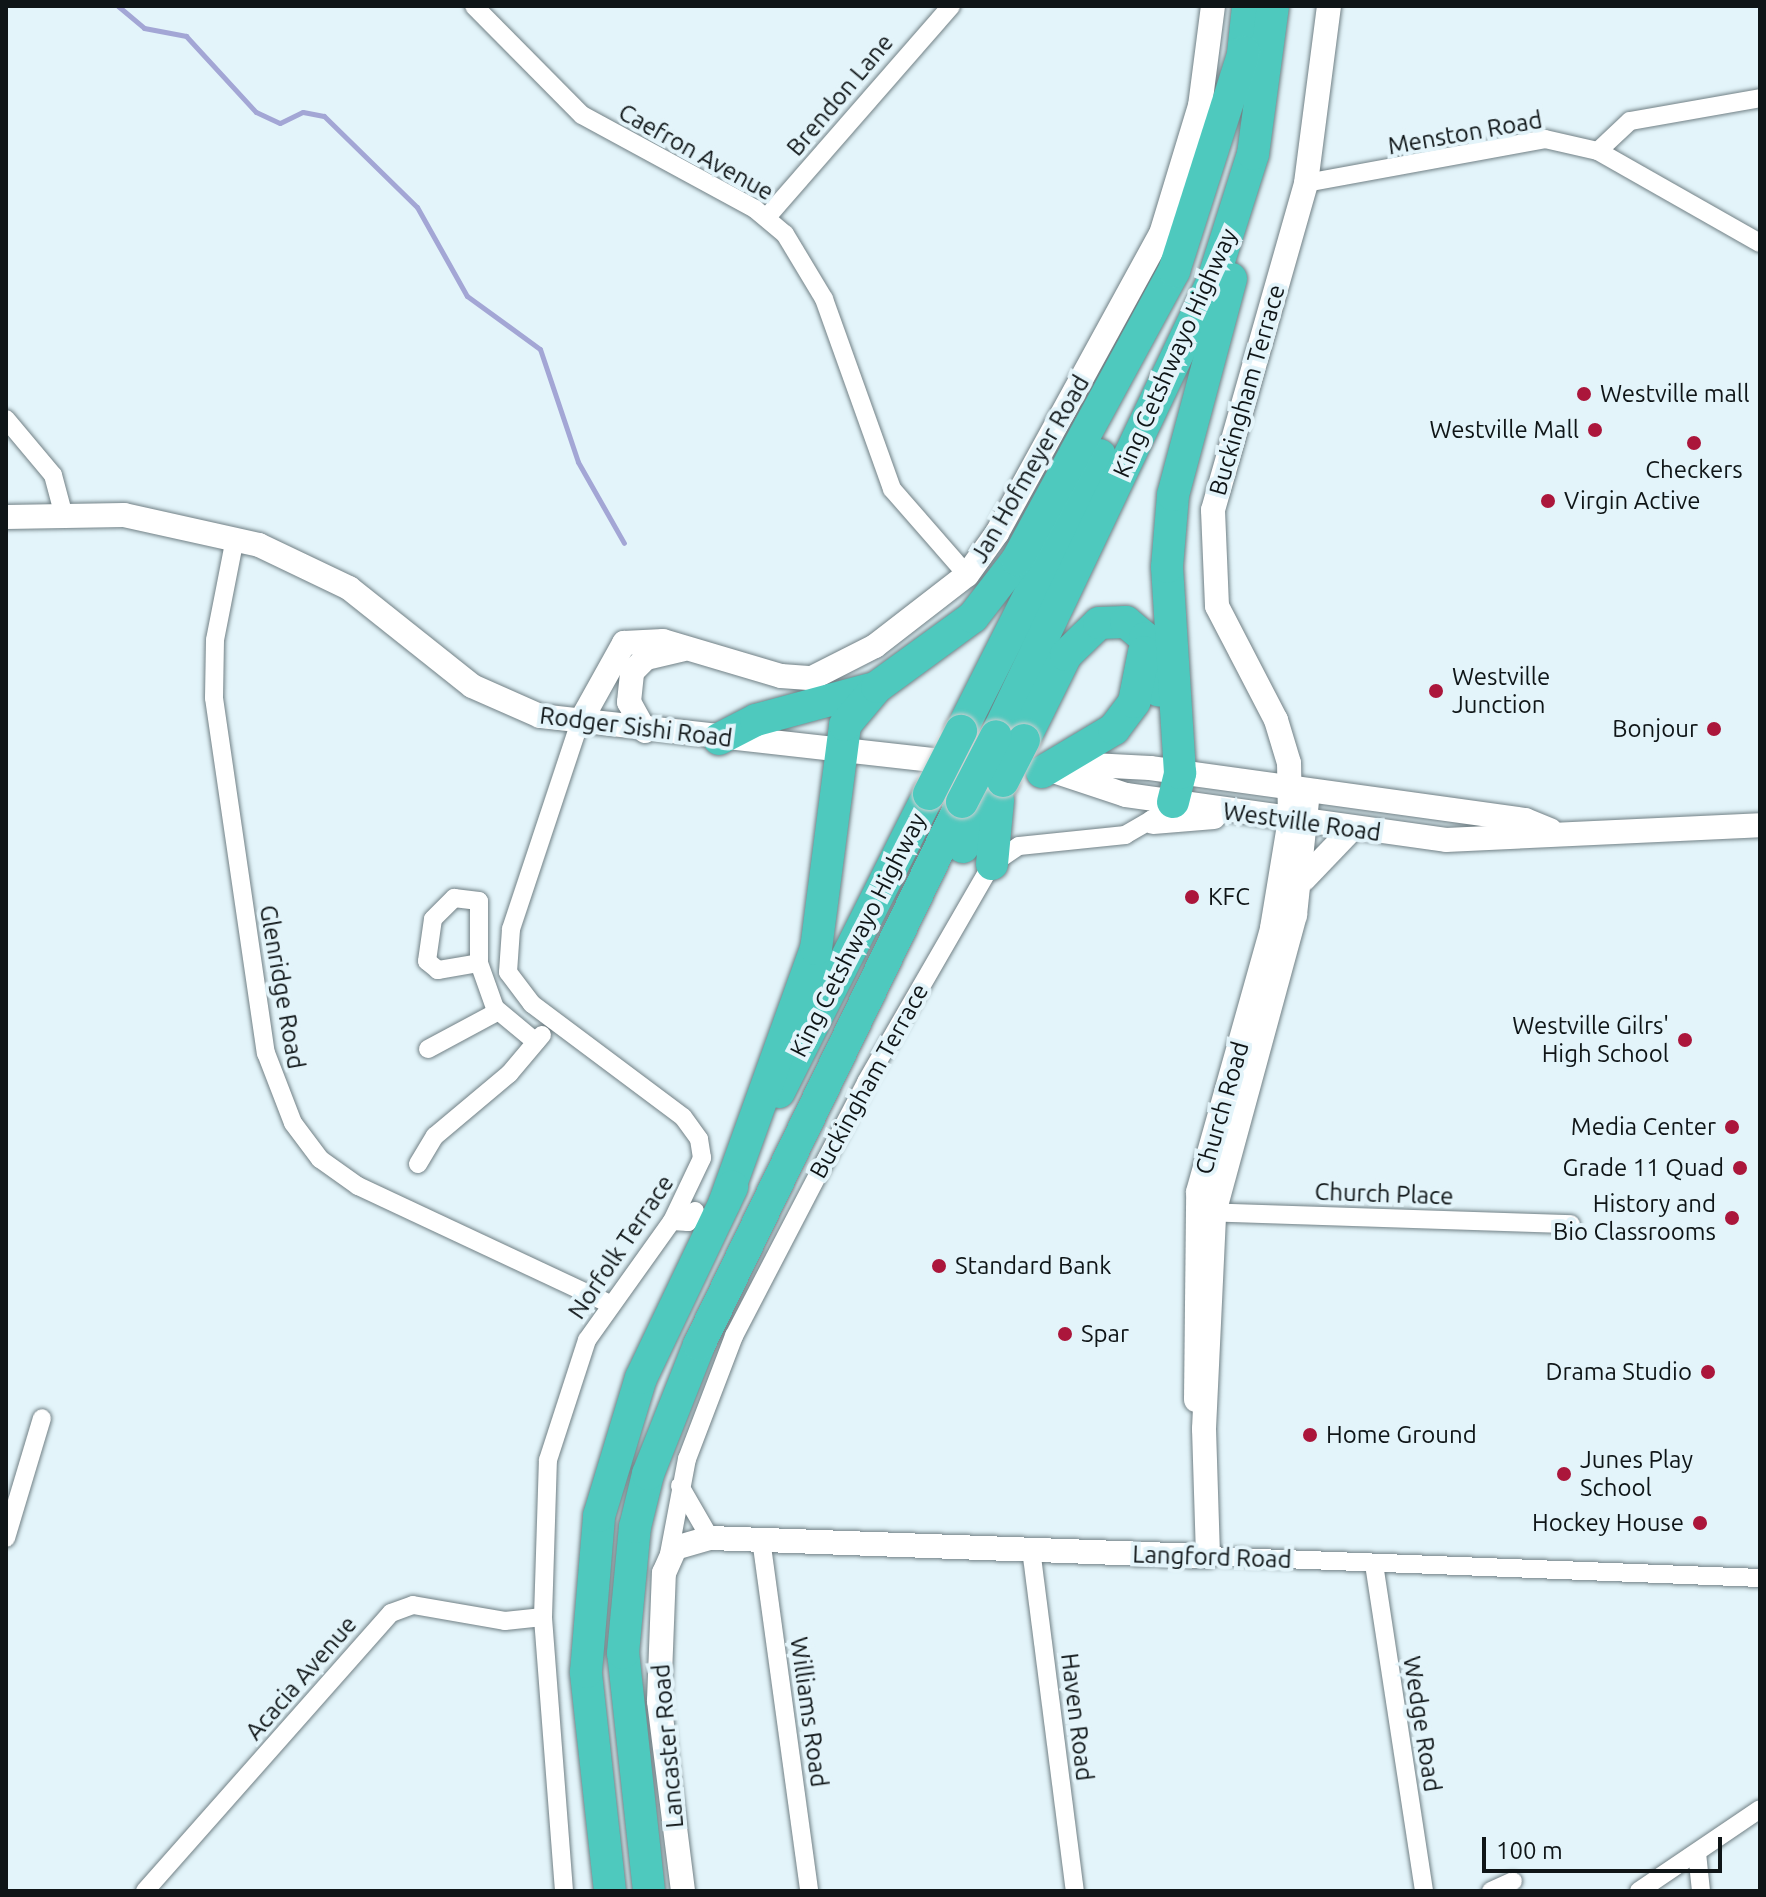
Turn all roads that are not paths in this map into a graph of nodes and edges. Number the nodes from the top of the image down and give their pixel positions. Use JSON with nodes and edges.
{"nodes":[{"id":1,"x":474,"y":6,"type":"edge"},
{"id":2,"x":951,"y":6,"type":"edge"},
{"id":3,"x":1213,"y":6,"type":"edge"},
{"id":4,"x":1248,"y":6,"type":"edge"},
{"id":5,"x":1273,"y":6,"type":"edge"},
{"id":6,"x":1329,"y":6,"type":"edge"},
{"id":7,"x":1244,"y":52,"type":"junction"},
{"id":8,"x":1760,"y":98,"type":"edge"},
{"id":9,"x":1598,"y":151,"type":"junction"},
{"id":10,"x":1253,"y":154,"type":"junction"},
{"id":11,"x":1306,"y":183,"type":"junction"},
{"id":12,"x":767,"y":217,"type":"junction"},
{"id":13,"x":1760,"y":243,"type":"edge"},
{"id":14,"x":6,"y":419,"type":"edge"},
{"id":15,"x":63,"y":512,"type":"junction"},
{"id":16,"x":6,"y":517,"type":"edge"},
{"id":17,"x":235,"y":538,"type":"junction"},
{"id":18,"x":967,"y":575,"type":"junction"},
{"id":19,"x":1145,"y":638,"type":"junction"},
{"id":20,"x":689,"y":648,"type":"junction"},
{"id":21,"x":877,"y":687,"type":"junction"},
{"id":22,"x":579,"y":724,"type":"junction"},
{"id":23,"x":645,"y":731,"type":"junction"},
{"id":24,"x":1010,"y":738,"type":"junction"},
{"id":25,"x":719,"y":739,"type":"junction"},
{"id":26,"x":839,"y":749,"type":"junction"},
{"id":27,"x":1050,"y":772,"type":"junction"},
{"id":28,"x":1003,"y":781,"type":"junction"},
{"id":29,"x":1299,"y":791,"type":"junction"},
{"id":30,"x":1166,"y":794,"type":"junction"},
{"id":31,"x":1394,"y":803,"type":"junction"},
{"id":32,"x":1299,"y":820,"type":"junction"},
{"id":33,"x":1760,"y":825,"type":"edge"},
{"id":34,"x":1352,"y":829,"type":"junction"},
{"id":35,"x":1550,"y":830,"type":"junction"},
{"id":36,"x":1446,"y":840,"type":"junction"},
{"id":37,"x":992,"y":864,"type":"junction"},
{"id":38,"x":1300,"y":886,"type":"junction"},
{"id":39,"x":479,"y":963,"type":"dead end"},
{"id":40,"x":497,"y":1012,"type":"junction"},
{"id":41,"x":554,"y":1020,"type":"junction"},
{"id":42,"x":536,"y":1042,"type":"junction"},
{"id":43,"x":428,"y":1049,"type":"dead end"},
{"id":44,"x":418,"y":1164,"type":"dead end"},
{"id":45,"x":785,"y":1202,"type":"junction"},
{"id":46,"x":709,"y":1208,"type":"junction"},
{"id":47,"x":1205,"y":1212,"type":"junction"},
{"id":48,"x":672,"y":1221,"type":"junction"},
{"id":49,"x":1571,"y":1224,"type":"dead end"},
{"id":50,"x":608,"y":1303,"type":"junction"},
{"id":51,"x":42,"y":1418,"type":"dead end"},
{"id":52,"x":680,"y":1486,"type":"junction"},
{"id":53,"x":6,"y":1538,"type":"edge"},
{"id":54,"x":710,"y":1538,"type":"junction"},
{"id":55,"x":761,"y":1539,"type":"junction"},
{"id":56,"x":1031,"y":1549,"type":"junction"},
{"id":57,"x":669,"y":1554,"type":"junction"},
{"id":58,"x":1208,"y":1556,"type":"junction"},
{"id":59,"x":1374,"y":1564,"type":"junction"},
{"id":60,"x":1760,"y":1578,"type":"edge"},
{"id":61,"x":543,"y":1617,"type":"junction"},
{"id":62,"x":1760,"y":1809,"type":"edge"},
{"id":63,"x":1697,"y":1853,"type":"junction"},
{"id":64,"x":1513,"y":1881,"type":"dead end"},
{"id":65,"x":145,"y":1891,"type":"edge"},
{"id":66,"x":564,"y":1891,"type":"edge"},
{"id":67,"x":610,"y":1891,"type":"edge"},
{"id":68,"x":649,"y":1891,"type":"edge"},
{"id":69,"x":683,"y":1891,"type":"edge"},
{"id":70,"x":809,"y":1891,"type":"edge"},
{"id":71,"x":1075,"y":1891,"type":"edge"},
{"id":72,"x":1424,"y":1891,"type":"edge"},
{"id":73,"x":1491,"y":1891,"type":"edge"},
{"id":74,"x":1639,"y":1891,"type":"edge"},
{"id":75,"x":1701,"y":1891,"type":"edge"}],
"edges":[{"from":1,"to":12,"type":"street","name":"Caefron Avenue"},
{"from":2,"to":12,"type":"street","name":"Brendon Lane"},
{"from":3,"to":18,"type":"street","name":"Jan Hofmeyer Road"},
{"from":4,"to":7,"type":"highway","name":"King Cetshwayo Highway"},
{"from":5,"to":10,"type":"highway","name":"King Cetshwayo Highway"},
{"from":6,"to":11,"type":"street","name":"Buckingham Terrace"},
{"from":7,"to":21,"type":"highway"},
{"from":7,"to":46,"type":"highway","name":"King Cetshwayo Highway","bridge":true},
{"from":8,"to":9,"type":"street"},
{"from":9,"to":11,"type":"street","name":"Menston Road"},
{"from":9,"to":13,"type":"street","name":"Menston Road"},
{"from":10,"to":24,"type":"highway","name":"King Cetshwayo Highway"},
{"from":10,"to":30,"type":"highway"},
{"from":11,"to":29,"type":"street","name":"Buckingham Terrace"},
{"from":12,"to":18,"type":"street","name":"Caefron Avenue"},
{"from":14,"to":15,"type":"street"},
{"from":15,"to":16,"type":"street","name":"Rodger Sishi Road"},
{"from":15,"to":17,"type":"street","name":"Rodger Sishi Road"},
{"from":17,"to":22,"type":"street","name":"Rodger Sishi Road"},
{"from":17,"to":50,"type":"street","name":"Glenridge Road"},
{"from":18,"to":20,"type":"street","name":"Jan Hofmeyer Road"},
{"from":19,"to":24,"type":"highway"},
{"from":19,"to":27,"type":"highway"},
{"from":19,"to":30,"type":"highway"},
{"from":20,"to":22,"type":"street","name":"Jan Hofmeyer Road"},
{"from":20,"to":23,"type":"street"},
{"from":21,"to":25,"type":"highway"},
{"from":21,"to":26,"type":"highway"},
{"from":22,"to":23,"type":"street","name":"Rodger Sishi Road"},
{"from":22,"to":41,"type":"street","name":"Norfolk Terrace"},
{"from":23,"to":25,"type":"street","name":"Rodger Sishi Road"},
{"from":24,"to":28,"type":"highway","bridge":true},
{"from":24,"to":45,"type":"highway","name":"King Cetshwayo Highway","bridge":true},
{"from":25,"to":26,"type":"street","name":"Rodger Sishi Road"},
{"from":26,"to":27,"type":"street","name":"Westville Road"},
{"from":26,"to":46,"type":"highway"},
{"from":27,"to":30,"type":"street","name":"Westville Road"},
{"from":28,"to":37,"type":"highway"},
{"from":28,"to":45,"type":"highway"},
{"from":29,"to":30,"type":"street","name":"Westville Road"},
{"from":29,"to":31,"type":"street","name":"Westville Road"},
{"from":29,"to":32,"type":"street","name":"Church Road"},
{"from":30,"to":32,"type":"street","name":"Westville Road"},
{"from":30,"to":37,"type":"street"},
{"from":31,"to":35,"type":"street","name":"Westville Road"},
{"from":31,"to":36,"type":"street"},
{"from":32,"to":34,"type":"street","name":"Westville Road"},
{"from":32,"to":38,"type":"street","name":"Church Road"},
{"from":32,"to":47,"type":"street","name":"Church Road"},
{"from":33,"to":35,"type":"street","name":"Westville Road"},
{"from":34,"to":36,"type":"street","name":"Westville Road"},
{"from":34,"to":38,"type":"street"},
{"from":35,"to":36,"type":"street","name":"Westville Road"},
{"from":37,"to":45,"type":"street","name":"Buckingham Terrace"},
{"from":38,"to":47,"type":"street","name":"Church Road"},
{"from":39,"to":40,"type":"street"},
{"from":40,"to":42,"type":"street"},
{"from":40,"to":43,"type":"street"},
{"from":41,"to":42,"type":"street"},
{"from":41,"to":48,"type":"street","name":"Norfolk Terrace"},
{"from":42,"to":44,"type":"street"},
{"from":45,"to":52,"type":"street","name":"Buckingham Terrace"},
{"from":45,"to":68,"type":"highway","name":"King Cetshwayo Highway"},
{"from":46,"to":48,"type":"street"},
{"from":46,"to":67,"type":"highway","name":"King Cetshwayo Highway"},
{"from":47,"to":49,"type":"street","name":"Church Place"},
{"from":47,"to":58,"type":"street","name":"Church Road"},
{"from":48,"to":50,"type":"street","name":"Norfolk Terrace"},
{"from":50,"to":61,"type":"street","name":"Norfolk Terrace"},
{"from":51,"to":53,"type":"street"},
{"from":52,"to":54,"type":"street"},
{"from":52,"to":57,"type":"street","name":"Buckingham Terrace"},
{"from":54,"to":55,"type":"street","name":"Langford Road"},
{"from":54,"to":57,"type":"street","name":"Langford Road"},
{"from":55,"to":56,"type":"street","name":"Langford Road"},
{"from":55,"to":70,"type":"street","name":"Williams Road"},
{"from":56,"to":58,"type":"street","name":"Langford Road"},
{"from":56,"to":71,"type":"street","name":"Haven Road"},
{"from":57,"to":69,"type":"street","name":"Lancaster Road"},
{"from":58,"to":59,"type":"street","name":"Langford Road"},
{"from":59,"to":60,"type":"street","name":"Langford Road"},
{"from":59,"to":72,"type":"street","name":"Wedge Road"},
{"from":61,"to":65,"type":"street","name":"Acacia Avenue"},
{"from":61,"to":66,"type":"street","name":"Norfolk Terrace"},
{"from":62,"to":63,"type":"street"},
{"from":63,"to":74,"type":"street"},
{"from":63,"to":75,"type":"street"},
{"from":64,"to":73,"type":"street"}]}
